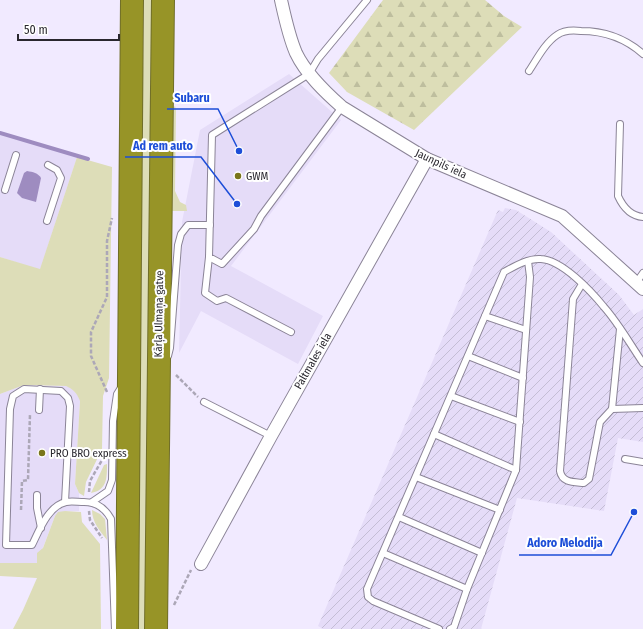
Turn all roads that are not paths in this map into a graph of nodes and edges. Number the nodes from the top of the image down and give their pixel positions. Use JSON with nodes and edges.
{"nodes":[{"id":1,"x":132,"y":0,"type":"edge"},
{"id":2,"x":162,"y":0,"type":"edge"},
{"id":3,"x":281,"y":0,"type":"edge"},
{"id":4,"x":367,"y":0,"type":"edge"},
{"id":5,"x":643,"y":54,"type":"edge"},
{"id":6,"x":529,"y":71,"type":"dead end"},
{"id":7,"x":309,"y":74,"type":"junction"},
{"id":8,"x":342,"y":107,"type":"junction"},
{"id":9,"x":620,"y":124,"type":"dead end"},
{"id":10,"x":16,"y":155,"type":"dead end"},
{"id":11,"x":427,"y":159,"type":"junction"},
{"id":12,"x":48,"y":165,"type":"dead end"},
{"id":13,"x":5,"y":190,"type":"dead end"},
{"id":14,"x":643,"y":217,"type":"edge"},
{"id":15,"x":47,"y":221,"type":"dead end"},
{"id":16,"x":210,"y":225,"type":"junction"},
{"id":17,"x":209,"y":257,"type":"junction"},
{"id":18,"x":528,"y":261,"type":"junction"},
{"id":19,"x":641,"y":282,"type":"edge"},
{"id":20,"x":582,"y":284,"type":"junction"},
{"id":21,"x":485,"y":316,"type":"junction"},
{"id":22,"x":620,"y":329,"type":"junction"},
{"id":23,"x":526,"y":330,"type":"junction"},
{"id":24,"x":291,"y":332,"type":"dead end"},
{"id":25,"x":468,"y":356,"type":"junction"},
{"id":26,"x":643,"y":362,"type":"edge"},
{"id":27,"x":129,"y":374,"type":"junction"},
{"id":28,"x":523,"y":378,"type":"junction"},
{"id":29,"x":158,"y":388,"type":"junction"},
{"id":30,"x":40,"y":389,"type":"junction"},
{"id":31,"x":451,"y":396,"type":"junction"},
{"id":32,"x":204,"y":402,"type":"road end"},
{"id":33,"x":643,"y":408,"type":"edge"},
{"id":34,"x":612,"y":409,"type":"junction"},
{"id":35,"x":39,"y":410,"type":"dead end"},
{"id":36,"x":520,"y":422,"type":"junction"},
{"id":37,"x":265,"y":433,"type":"dead end"},
{"id":38,"x":434,"y":434,"type":"junction"},
{"id":39,"x":625,"y":459,"type":"dead end"},
{"id":40,"x":643,"y":462,"type":"edge"},
{"id":41,"x":516,"y":470,"type":"junction"},
{"id":42,"x":416,"y":477,"type":"junction"},
{"id":43,"x":37,"y":495,"type":"dead end"},
{"id":44,"x":65,"y":502,"type":"junction"},
{"id":45,"x":91,"y":502,"type":"junction"},
{"id":46,"x":500,"y":510,"type":"junction"},
{"id":47,"x":399,"y":517,"type":"junction"},
{"id":48,"x":41,"y":528,"type":"junction"},
{"id":49,"x":383,"y":553,"type":"junction"},
{"id":50,"x":482,"y":553,"type":"junction"},
{"id":51,"x":201,"y":564,"type":"dead end"},
{"id":52,"x":467,"y":589,"type":"junction"},
{"id":53,"x":453,"y":628,"type":"edge"},
{"id":54,"x":118,"y":629,"type":"edge"},
{"id":55,"x":156,"y":629,"type":"edge"},
{"id":56,"x":439,"y":629,"type":"edge"}],
"edges":[{"from":1,"to":27,"type":"highway"},
{"from":2,"to":29,"type":"highway","name":"Kārļa Ulmaņa gatve"},
{"from":3,"to":7,"type":"street","name":"Jaunpils iela"},
{"from":4,"to":7,"type":"lane"},
{"from":5,"to":6,"type":"lane"},
{"from":7,"to":8,"type":"street","name":"Jaunpils iela"},
{"from":7,"to":16,"type":"lane"},
{"from":8,"to":11,"type":"street","name":"Jaunpils iela"},
{"from":8,"to":17,"type":"lane"},
{"from":9,"to":14,"type":"lane"},
{"from":10,"to":13,"type":"lane"},
{"from":11,"to":19,"type":"street","name":"Jaunpils iela"},
{"from":11,"to":51,"type":"street","name":"Paltmales iela"},
{"from":12,"to":15,"type":"lane"},
{"from":16,"to":17,"type":"lane"},
{"from":16,"to":29,"type":"lane"},
{"from":17,"to":24,"type":"lane"},
{"from":18,"to":20,"type":"lane"},
{"from":18,"to":21,"type":"lane"},
{"from":18,"to":23,"type":"lane"},
{"from":20,"to":22,"type":"lane"},
{"from":20,"to":34,"type":"lane"},
{"from":21,"to":23,"type":"lane"},
{"from":21,"to":25,"type":"lane"},
{"from":22,"to":26,"type":"lane"},
{"from":22,"to":34,"type":"lane"},
{"from":23,"to":28,"type":"lane"},
{"from":25,"to":28,"type":"lane"},
{"from":25,"to":31,"type":"lane"},
{"from":27,"to":45,"type":"lane"},
{"from":27,"to":54,"type":"highway"},
{"from":28,"to":36,"type":"lane"},
{"from":29,"to":55,"type":"highway","name":"Kārļa Ulmaņa gatve"},
{"from":30,"to":35,"type":"lane"},
{"from":30,"to":44,"type":"lane"},
{"from":30,"to":48,"type":"lane"},
{"from":31,"to":36,"type":"lane"},
{"from":31,"to":38,"type":"lane"},
{"from":32,"to":37,"type":"lane"},
{"from":33,"to":34,"type":"lane"},
{"from":36,"to":41,"type":"lane"},
{"from":38,"to":41,"type":"lane"},
{"from":38,"to":42,"type":"lane"},
{"from":39,"to":40,"type":"lane"},
{"from":41,"to":46,"type":"lane"},
{"from":42,"to":46,"type":"lane"},
{"from":42,"to":47,"type":"lane"},
{"from":43,"to":48,"type":"lane"},
{"from":44,"to":45,"type":"lane"},
{"from":44,"to":48,"type":"lane"},
{"from":45,"to":54,"type":"lane"},
{"from":46,"to":50,"type":"lane"},
{"from":47,"to":49,"type":"lane"},
{"from":47,"to":50,"type":"lane"},
{"from":49,"to":52,"type":"lane"},
{"from":49,"to":56,"type":"lane"},
{"from":50,"to":52,"type":"lane"},
{"from":52,"to":53,"type":"lane"}]}
